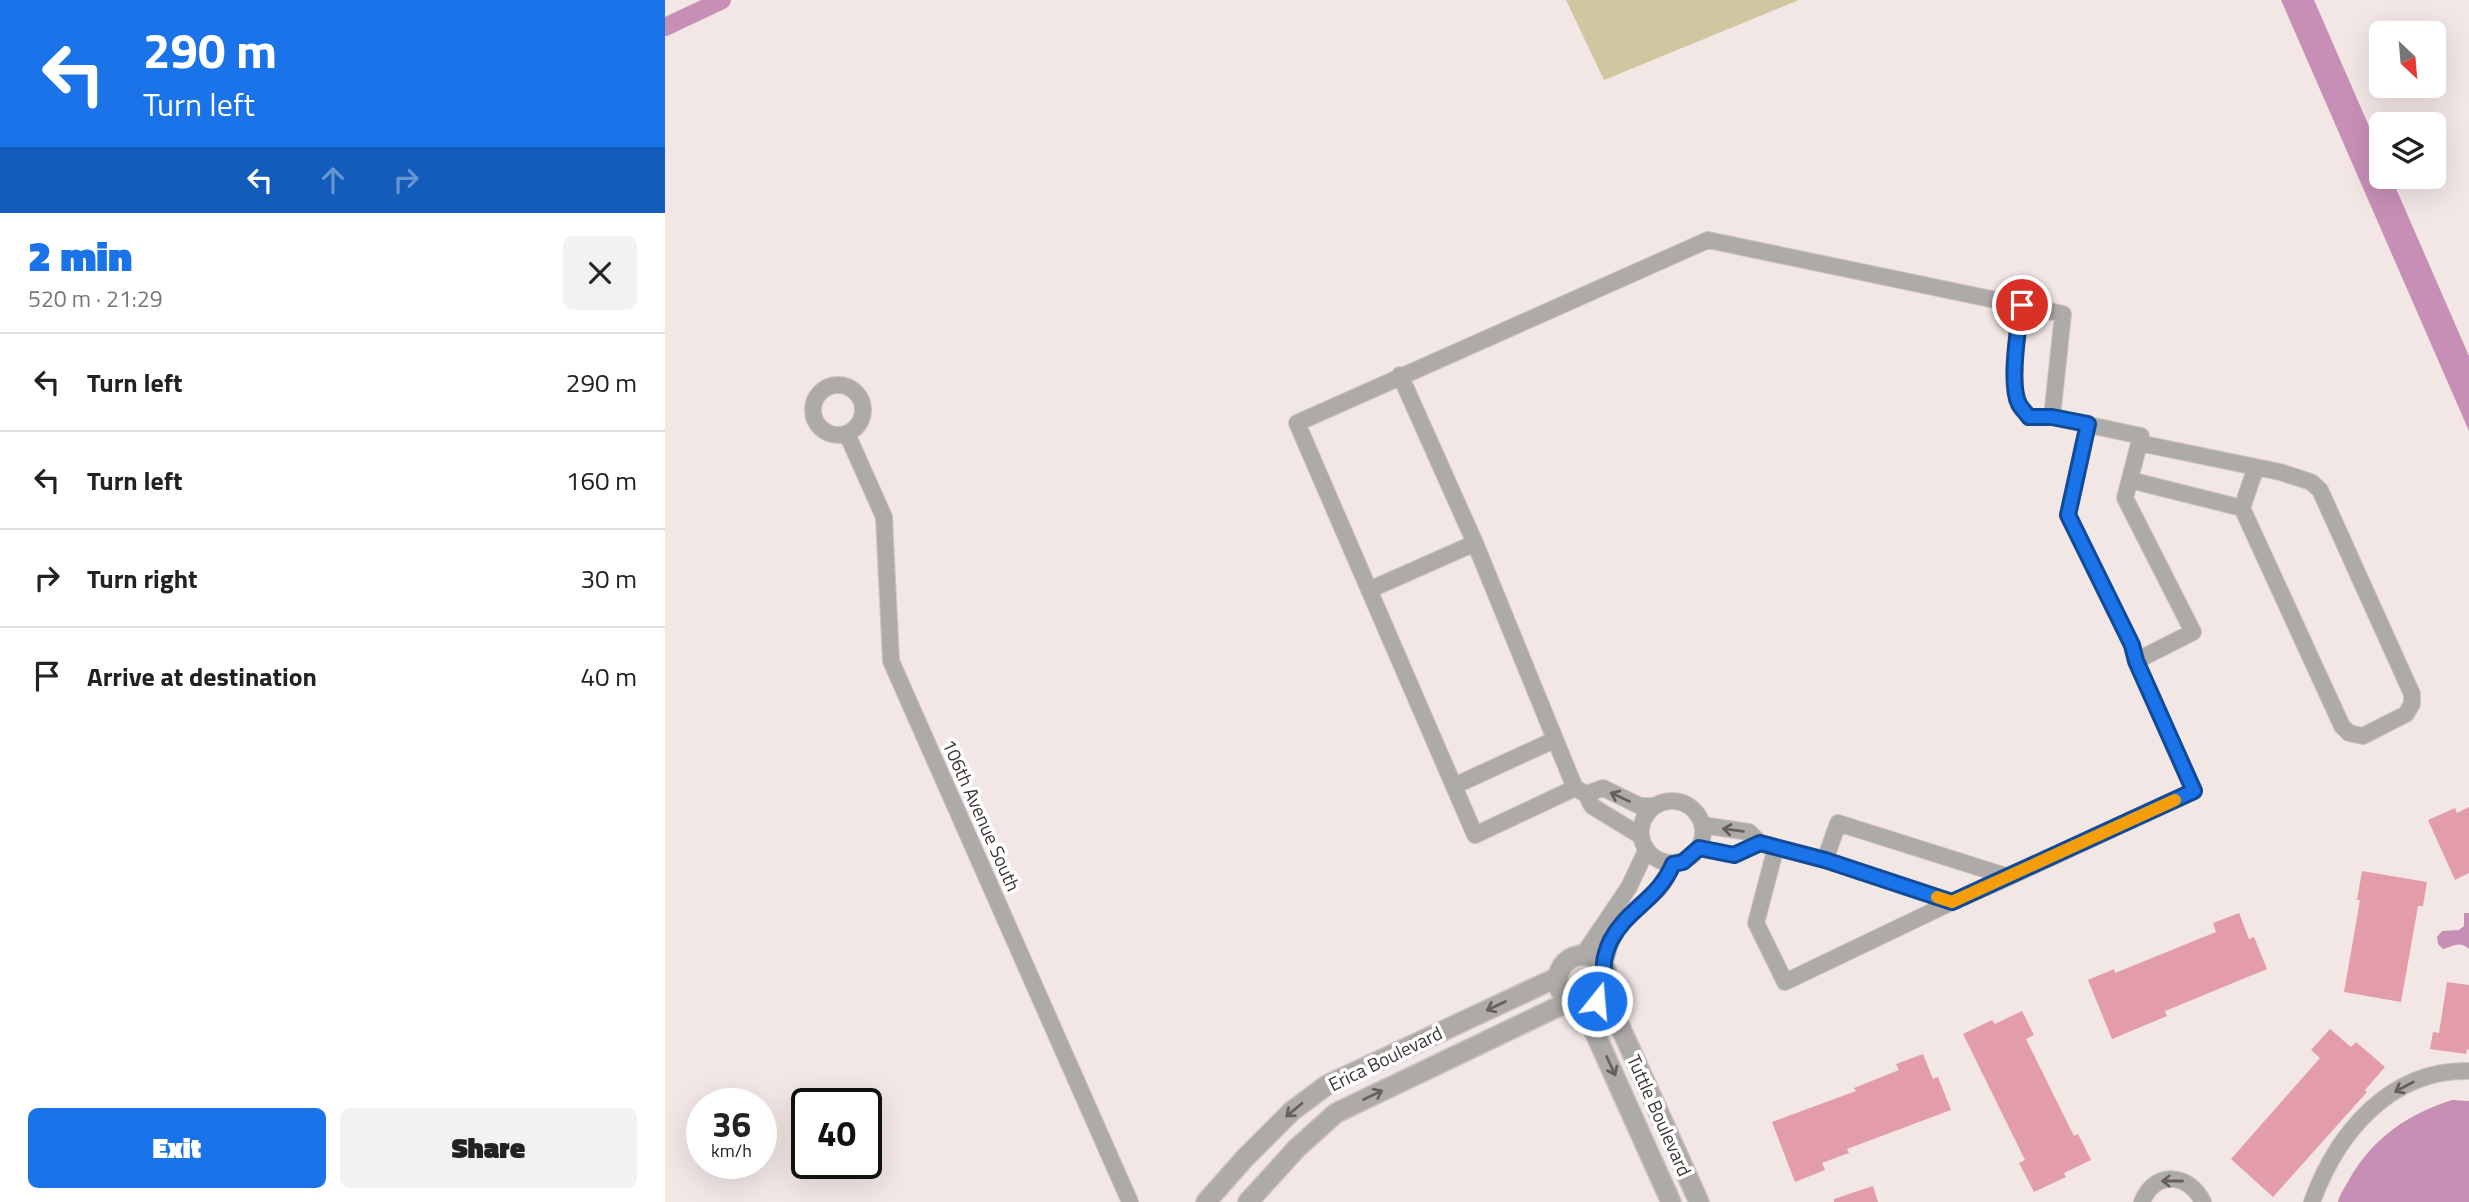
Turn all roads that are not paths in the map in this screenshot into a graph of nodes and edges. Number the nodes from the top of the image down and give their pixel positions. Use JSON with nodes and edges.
{"nodes":[{"id":1,"x":2022,"y":305,"type":"junction"},
{"id":2,"x":1400,"y":375,"type":"junction"},
{"id":3,"x":2052,"y":417,"type":"junction"},
{"id":4,"x":2088,"y":424,"type":"junction"},
{"id":5,"x":847,"y":434,"type":"dead end"},
{"id":6,"x":2139,"y":443,"type":"junction"},
{"id":7,"x":2256,"y":467,"type":"junction"},
{"id":8,"x":2130,"y":480,"type":"junction"},
{"id":9,"x":2242,"y":508,"type":"junction"},
{"id":10,"x":1475,"y":543,"type":"junction"},
{"id":11,"x":1369,"y":590,"type":"junction"},
{"id":12,"x":2136,"y":661,"type":"junction"},
{"id":13,"x":1554,"y":740,"type":"junction"},
{"id":14,"x":1454,"y":786,"type":"junction"},
{"id":15,"x":1581,"y":791,"type":"junction"},
{"id":16,"x":1654,"y":806,"type":"junction"},
{"id":17,"x":1702,"y":825,"type":"junction"},
{"id":18,"x":1643,"y":843,"type":"junction"},
{"id":19,"x":1760,"y":843,"type":"junction"},
{"id":20,"x":1776,"y":847,"type":"junction"},
{"id":21,"x":1699,"y":848,"type":"junction"},
{"id":22,"x":1825,"y":860,"type":"junction"},
{"id":23,"x":1673,"y":864,"type":"junction"},
{"id":24,"x":2009,"y":877,"type":"junction"},
{"id":25,"x":1952,"y":902,"type":"junction"},
{"id":26,"x":1583,"y":955,"type":"junction"},
{"id":27,"x":1604,"y":967,"type":"junction"},
{"id":28,"x":1558,"y":977,"type":"junction"},
{"id":29,"x":1607,"y":988,"type":"junction"},
{"id":30,"x":1575,"y":1003,"type":"junction"},
{"id":31,"x":2469,"y":1071,"type":"edge"},
{"id":32,"x":1130,"y":1202,"type":"edge"},
{"id":33,"x":1206,"y":1202,"type":"edge"},
{"id":34,"x":1248,"y":1202,"type":"edge"},
{"id":35,"x":1671,"y":1202,"type":"edge"},
{"id":36,"x":1699,"y":1202,"type":"edge"},
{"id":37,"x":2142,"y":1202,"type":"edge"},
{"id":38,"x":2205,"y":1202,"type":"edge"},
{"id":39,"x":2312,"y":1202,"type":"edge"}],
"edges":[{"from":1,"to":2,"type":"street"},
{"from":1,"to":3,"type":"street"},
{"from":1,"to":3,"type":"street"},
{"from":2,"to":10,"type":"street"},
{"from":2,"to":11,"type":"street"},
{"from":3,"to":4,"type":"street"},
{"from":4,"to":6,"type":"street"},
{"from":4,"to":12,"type":"street"},
{"from":5,"to":32,"type":"street","name":"106th Avenue South"},
{"from":6,"to":7,"type":"street"},
{"from":6,"to":8,"type":"street"},
{"from":7,"to":9,"type":"street"},
{"from":7,"to":9,"type":"street"},
{"from":8,"to":9,"type":"street"},
{"from":8,"to":12,"type":"street"},
{"from":10,"to":11,"type":"street"},
{"from":10,"to":13,"type":"street"},
{"from":11,"to":14,"type":"street"},
{"from":12,"to":24,"type":"street"},
{"from":13,"to":14,"type":"street"},
{"from":13,"to":15,"type":"street"},
{"from":14,"to":15,"type":"street"},
{"from":16,"to":15,"type":"street","one_way":true},
{"from":15,"to":18,"type":"street"},
{"from":16,"to":17,"type":"street"},
{"from":16,"to":18,"type":"street"},
{"from":19,"to":17,"type":"street","one_way":true},
{"from":17,"to":21,"type":"street"},
{"from":18,"to":23,"type":"street"},
{"from":18,"to":26,"type":"street"},
{"from":19,"to":20,"type":"street"},
{"from":19,"to":21,"type":"street"},
{"from":20,"to":22,"type":"street"},
{"from":20,"to":25,"type":"street"},
{"from":21,"to":23,"type":"street"},
{"from":22,"to":24,"type":"street"},
{"from":22,"to":25,"type":"street"},
{"from":23,"to":27,"type":"street"},
{"from":24,"to":25,"type":"street"},
{"from":26,"to":27,"type":"street"},
{"from":26,"to":28,"type":"street"},
{"from":27,"to":29,"type":"street"},
{"from":28,"to":30,"type":"street"},
{"from":28,"to":33,"type":"street","name":"Erica Boulevard","one_way":true},
{"from":29,"to":30,"type":"street"},
{"from":29,"to":36,"type":"street","name":"Tuttle Boulevard"},
{"from":34,"to":30,"type":"street","name":"Erica Boulevard","one_way":true},
{"from":30,"to":35,"type":"street","name":"Tuttle Boulevard","one_way":true},
{"from":31,"to":39,"type":"street","one_way":true},
{"from":38,"to":37,"type":"street","one_way":true}]}
